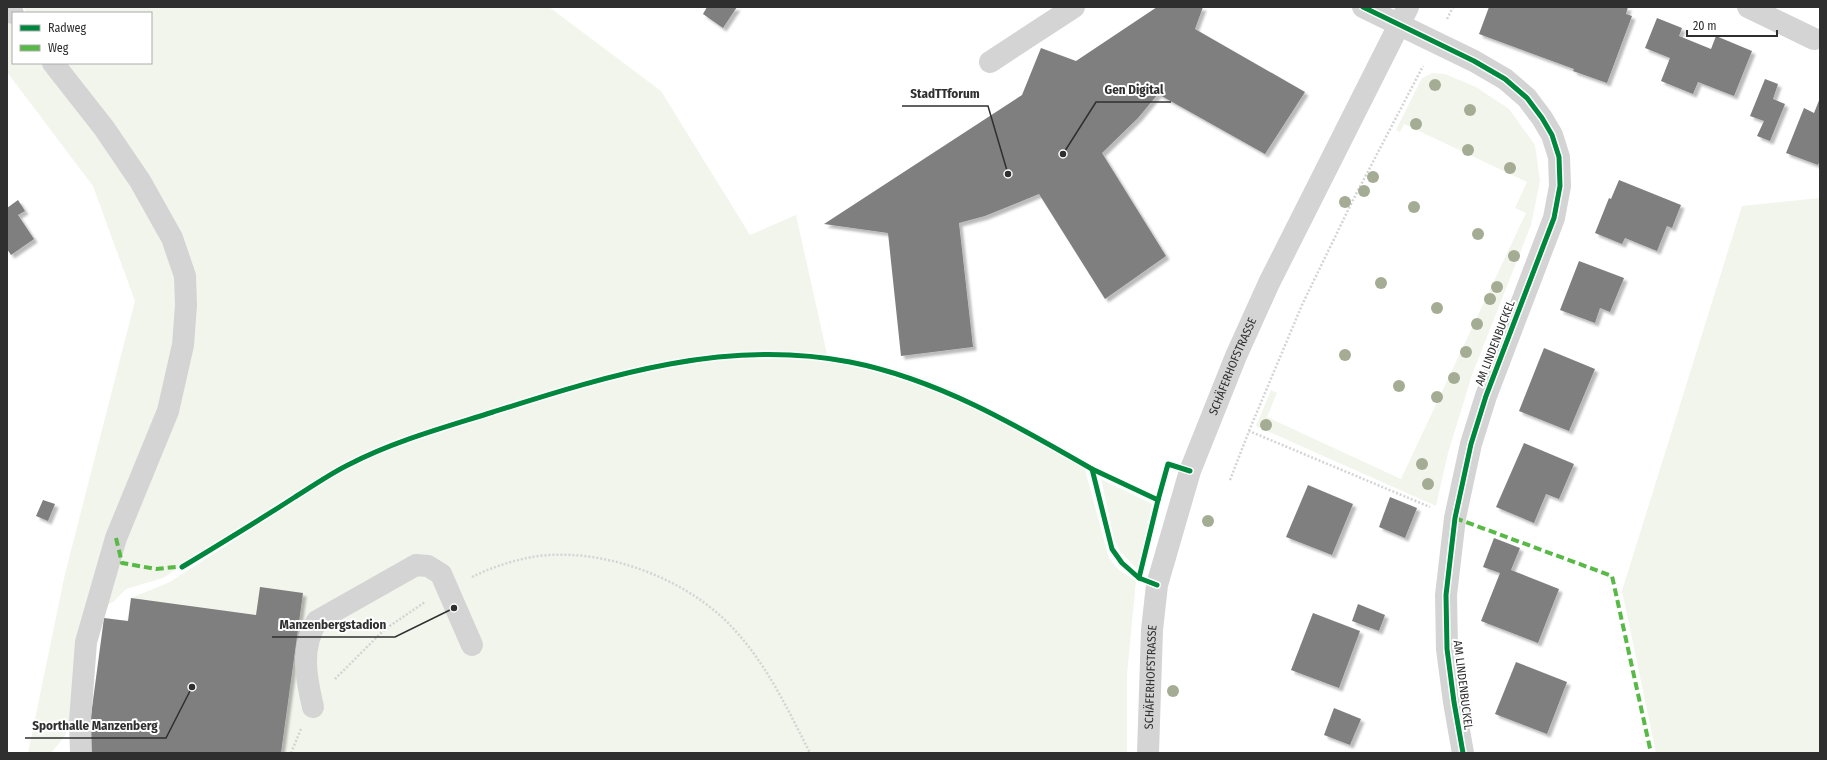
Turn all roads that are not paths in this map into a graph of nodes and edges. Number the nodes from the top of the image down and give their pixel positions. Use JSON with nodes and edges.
{"nodes":[{"id":1,"x":1074,"y":7,"type":"edge"},
{"id":2,"x":1363,"y":7,"type":"edge"},
{"id":3,"x":1748,"y":7,"type":"edge"},
{"id":4,"x":1403,"y":16,"type":"edge"},
{"id":5,"x":1814,"y":39,"type":"dead end"},
{"id":6,"x":990,"y":62,"type":"dead end"},
{"id":7,"x":54,"y":64,"type":"edge"},
{"id":8,"x":472,"y":645,"type":"dead end"},
{"id":9,"x":313,"y":707,"type":"road end"},
{"id":10,"x":81,"y":753,"type":"edge"},
{"id":11,"x":1148,"y":753,"type":"edge"},
{"id":12,"x":1463,"y":753,"type":"edge"}],
"edges":[{"from":1,"to":6,"type":"street"},
{"from":2,"to":4,"type":"street","name":"AM LINDENBUCKEL"},
{"from":3,"to":5,"type":"street"},
{"from":4,"to":11,"type":"street","name":"SCHÄFERHOFSTRASSE"},
{"from":4,"to":12,"type":"street","name":"AM LINDENBUCKEL"},
{"from":7,"to":10,"type":"street"},
{"from":8,"to":9,"type":"street"}]}
